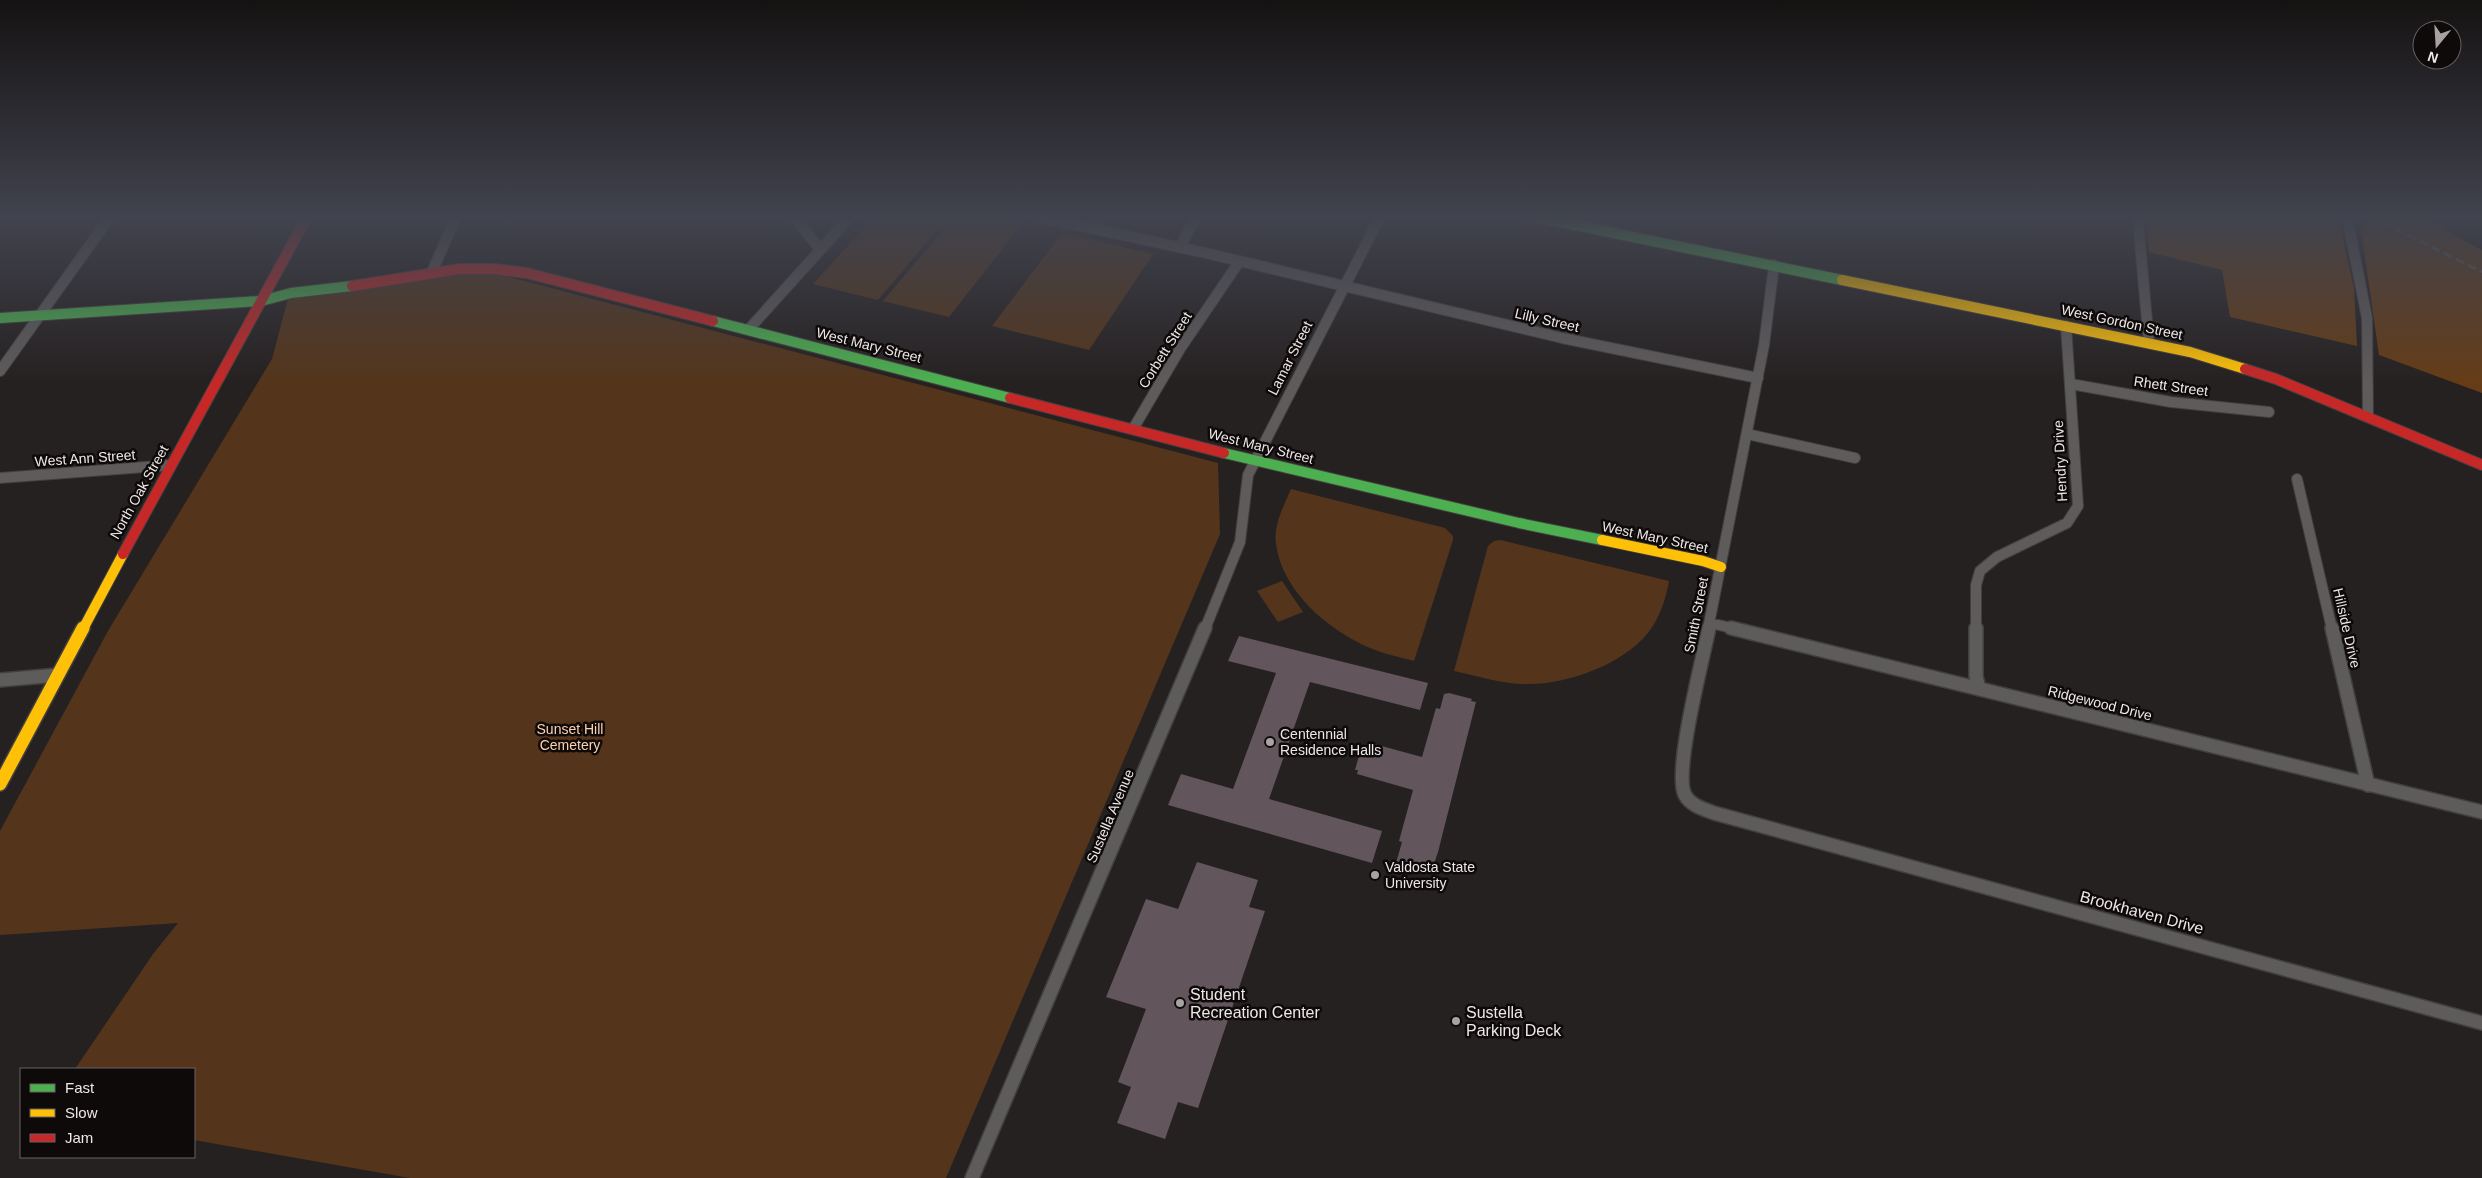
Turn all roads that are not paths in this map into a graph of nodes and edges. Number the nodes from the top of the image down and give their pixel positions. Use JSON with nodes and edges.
{"nodes":[{"id":1,"x":71,"y":272,"type":"edge"},
{"id":2,"x":277,"y":272,"type":"edge"},
{"id":3,"x":432,"y":272,"type":"edge"},
{"id":4,"x":519,"y":272,"type":"edge"},
{"id":5,"x":800,"y":272,"type":"edge"},
{"id":6,"x":1232,"y":272,"type":"edge"},
{"id":7,"x":1283,"y":272,"type":"edge"},
{"id":8,"x":1351,"y":272,"type":"edge"},
{"id":9,"x":1773,"y":272,"type":"edge"},
{"id":10,"x":1807,"y":272,"type":"edge"},
{"id":11,"x":2143,"y":272,"type":"edge"},
{"id":12,"x":2358,"y":272,"type":"edge"},
{"id":13,"x":1344,"y":286,"type":"junction"},
{"id":14,"x":261,"y":301,"type":"junction"},
{"id":15,"x":40,"y":315,"type":"junction"},
{"id":16,"x":0,"y":318,"type":"edge"},
{"id":17,"x":2066,"y":326,"type":"junction"},
{"id":18,"x":749,"y":329,"type":"junction"},
{"id":19,"x":2149,"y":343,"type":"junction"},
{"id":20,"x":0,"y":371,"type":"edge"},
{"id":21,"x":1758,"y":378,"type":"junction"},
{"id":22,"x":2071,"y":384,"type":"junction"},
{"id":23,"x":2269,"y":412,"type":"dead end"},
{"id":24,"x":2368,"y":417,"type":"junction"},
{"id":25,"x":1133,"y":429,"type":"junction"},
{"id":26,"x":1746,"y":434,"type":"junction"},
{"id":27,"x":1855,"y":458,"type":"dead end"},
{"id":28,"x":1256,"y":460,"type":"junction"},
{"id":29,"x":171,"y":465,"type":"junction"},
{"id":30,"x":2482,"y":465,"type":"edge"},
{"id":31,"x":0,"y":478,"type":"edge"},
{"id":32,"x":2297,"y":479,"type":"dead end"},
{"id":33,"x":1721,"y":567,"type":"junction"},
{"id":34,"x":1710,"y":623,"type":"junction"},
{"id":35,"x":58,"y":675,"type":"junction"},
{"id":36,"x":0,"y":680,"type":"edge"},
{"id":37,"x":1980,"y":689,"type":"junction"},
{"id":38,"x":0,"y":784,"type":"edge"},
{"id":39,"x":2368,"y":785,"type":"junction"},
{"id":40,"x":2482,"y":812,"type":"edge"},
{"id":41,"x":1792,"y":834,"type":"joint"},
{"id":42,"x":2482,"y":1023,"type":"edge"},
{"id":43,"x":972,"y":1178,"type":"edge"}],
"edges":[{"from":1,"to":15,"type":"street"},
{"from":2,"to":14,"type":"street","name":"North Oak Street"},
{"from":3,"to":14,"type":"street","name":"West Mary Street"},
{"from":4,"to":18,"type":"street","name":"West Mary Street"},
{"from":5,"to":18,"type":"street"},
{"from":6,"to":25,"type":"street","name":"Corbett Street"},
{"from":7,"to":13,"type":"street","name":"Lilly Street"},
{"from":8,"to":13,"type":"street","name":"Lamar Street"},
{"from":9,"to":21,"type":"street","name":"Smith Street"},
{"from":10,"to":17,"type":"street","name":"West Gordon Street"},
{"from":11,"to":19,"type":"street"},
{"from":12,"to":24,"type":"street"},
{"from":13,"to":21,"type":"street","name":"Lilly Street"},
{"from":13,"to":28,"type":"street","name":"Lamar Street"},
{"from":14,"to":15,"type":"street","name":"West Mary Street"},
{"from":14,"to":29,"type":"street","name":"North Oak Street"},
{"from":15,"to":16,"type":"street","name":"West Mary Street"},
{"from":15,"to":20,"type":"street"},
{"from":17,"to":19,"type":"street","name":"West Gordon Street"},
{"from":17,"to":22,"type":"street","name":"Hendry Drive"},
{"from":18,"to":25,"type":"street","name":"West Mary Street"},
{"from":19,"to":24,"type":"street","name":"West Gordon Street"},
{"from":21,"to":26,"type":"street","name":"Smith Street"},
{"from":22,"to":23,"type":"street","name":"Rhett Street"},
{"from":22,"to":37,"type":"street","name":"Hendry Drive"},
{"from":24,"to":30,"type":"street","name":"West Gordon Street"},
{"from":25,"to":28,"type":"street","name":"West Mary Street"},
{"from":26,"to":27,"type":"street"},
{"from":26,"to":33,"type":"street","name":"Smith Street"},
{"from":28,"to":33,"type":"street","name":"West Mary Street"},
{"from":28,"to":43,"type":"street","name":"Sustella Avenue"},
{"from":29,"to":31,"type":"street","name":"West Ann Street"},
{"from":29,"to":35,"type":"street","name":"North Oak Street"},
{"from":32,"to":39,"type":"street","name":"Hillside Drive"},
{"from":33,"to":34,"type":"street","name":"Smith Street"},
{"from":34,"to":37,"type":"street","name":"Ridgewood Drive"},
{"from":34,"to":41,"type":"street","name":"Smith Street"},
{"from":35,"to":36,"type":"street"},
{"from":35,"to":38,"type":"street","name":"North Oak Street"},
{"from":37,"to":39,"type":"street","name":"Ridgewood Drive"},
{"from":39,"to":40,"type":"street","name":"Ridgewood Drive"},
{"from":41,"to":42,"type":"street","name":"Brookhaven Drive"}]}
